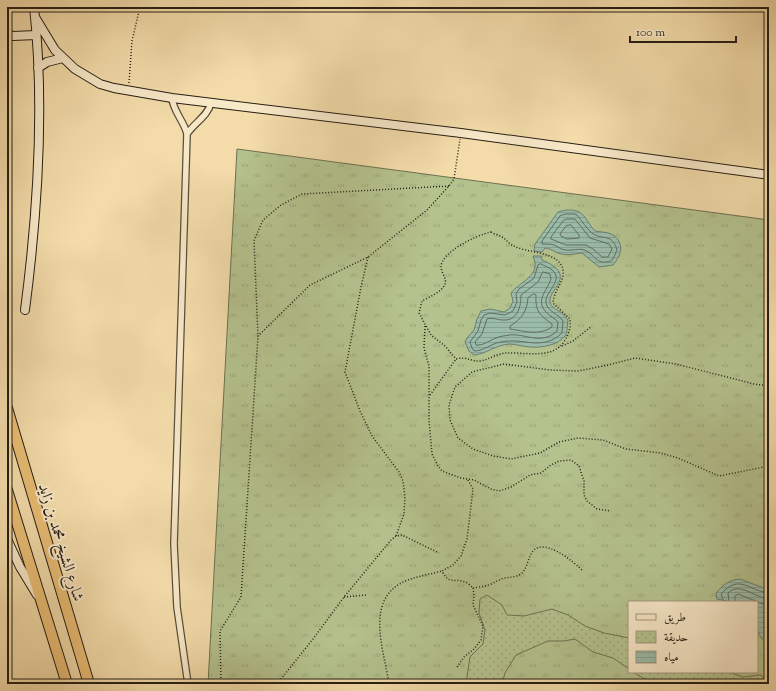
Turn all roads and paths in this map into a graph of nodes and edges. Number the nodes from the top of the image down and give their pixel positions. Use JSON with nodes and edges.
{"nodes":[{"id":1,"x":34,"y":7,"type":"edge"},
{"id":2,"x":140,"y":7,"type":"edge"},
{"id":3,"x":35,"y":17,"type":"junction"},
{"id":4,"x":7,"y":34,"type":"edge"},
{"id":5,"x":36,"y":35,"type":"junction"},
{"id":6,"x":63,"y":58,"type":"junction"},
{"id":7,"x":38,"y":68,"type":"junction"},
{"id":8,"x":129,"y":91,"type":"junction"},
{"id":9,"x":172,"y":98,"type":"junction"},
{"id":10,"x":212,"y":103,"type":"junction"},
{"id":11,"x":461,"y":133,"type":"junction"},
{"id":12,"x":187,"y":134,"type":"junction"},
{"id":13,"x":769,"y":175,"type":"edge"},
{"id":14,"x":449,"y":186,"type":"junction"},
{"id":15,"x":368,"y":257,"type":"junction"},
{"id":16,"x":25,"y":310,"type":"dead end"},
{"id":17,"x":425,"y":324,"type":"junction"},
{"id":18,"x":592,"y":326,"type":"dead end"},
{"id":19,"x":258,"y":336,"type":"junction"},
{"id":20,"x":562,"y":346,"type":"junction"},
{"id":21,"x":456,"y":359,"type":"junction"},
{"id":22,"x":769,"y":386,"type":"edge"},
{"id":23,"x":430,"y":395,"type":"junction"},
{"id":24,"x":7,"y":408,"type":"edge"},
{"id":25,"x":769,"y":466,"type":"edge"},
{"id":26,"x":468,"y":480,"type":"junction"},
{"id":27,"x":7,"y":490,"type":"edge"},
{"id":28,"x":611,"y":511,"type":"dead end"},
{"id":29,"x":396,"y":536,"type":"junction"},
{"id":30,"x":7,"y":540,"type":"edge"},
{"id":31,"x":439,"y":553,"type":"dead end"},
{"id":32,"x":442,"y":571,"type":"junction"},
{"id":33,"x":584,"y":571,"type":"dead end"},
{"id":34,"x":473,"y":588,"type":"junction"},
{"id":35,"x":367,"y":595,"type":"dead end"},
{"id":36,"x":344,"y":597,"type":"junction"},
{"id":37,"x":42,"y":602,"type":"junction"},
{"id":38,"x":457,"y":666,"type":"dead end"},
{"id":39,"x":67,"y":684,"type":"edge"},
{"id":40,"x":89,"y":684,"type":"edge"},
{"id":41,"x":188,"y":684,"type":"edge"},
{"id":42,"x":221,"y":684,"type":"edge"},
{"id":43,"x":277,"y":684,"type":"edge"},
{"id":44,"x":389,"y":684,"type":"edge"}],
"edges":[{"from":1,"to":3,"type":"street"},
{"from":2,"to":8,"type":"path"},
{"from":3,"to":5,"type":"street"},
{"from":3,"to":6,"type":"street"},
{"from":4,"to":5,"type":"street"},
{"from":5,"to":7,"type":"street"},
{"from":6,"to":7,"type":"street"},
{"from":6,"to":8,"type":"street"},
{"from":7,"to":16,"type":"street"},
{"from":8,"to":9,"type":"street"},
{"from":9,"to":10,"type":"street"},
{"from":9,"to":12,"type":"street"},
{"from":10,"to":11,"type":"street"},
{"from":10,"to":12,"type":"street"},
{"from":11,"to":13,"type":"street"},
{"from":11,"to":14,"type":"path"},
{"from":12,"to":41,"type":"street"},
{"from":14,"to":15,"type":"path"},
{"from":14,"to":19,"type":"path"},
{"from":15,"to":19,"type":"path"},
{"from":15,"to":29,"type":"path"},
{"from":17,"to":20,"type":"path"},
{"from":17,"to":21,"type":"path"},
{"from":17,"to":23,"type":"path"},
{"from":18,"to":20,"type":"path"},
{"from":19,"to":42,"type":"path"},
{"from":20,"to":21,"type":"path"},
{"from":21,"to":23,"type":"path"},
{"from":22,"to":25,"type":"path"},
{"from":23,"to":26,"type":"path"},
{"from":24,"to":40,"type":"highway","name":"شارع الشيخ محمد بن زايد"},
{"from":26,"to":28,"type":"path"},
{"from":26,"to":32,"type":"path"},
{"from":27,"to":37,"type":"highway"},
{"from":29,"to":31,"type":"path"},
{"from":29,"to":36,"type":"path"},
{"from":30,"to":37,"type":"street"},
{"from":32,"to":34,"type":"path"},
{"from":32,"to":44,"type":"path"},
{"from":33,"to":34,"type":"path"},
{"from":34,"to":38,"type":"path"},
{"from":35,"to":36,"type":"path"},
{"from":36,"to":43,"type":"path"},
{"from":37,"to":39,"type":"highway"}]}
